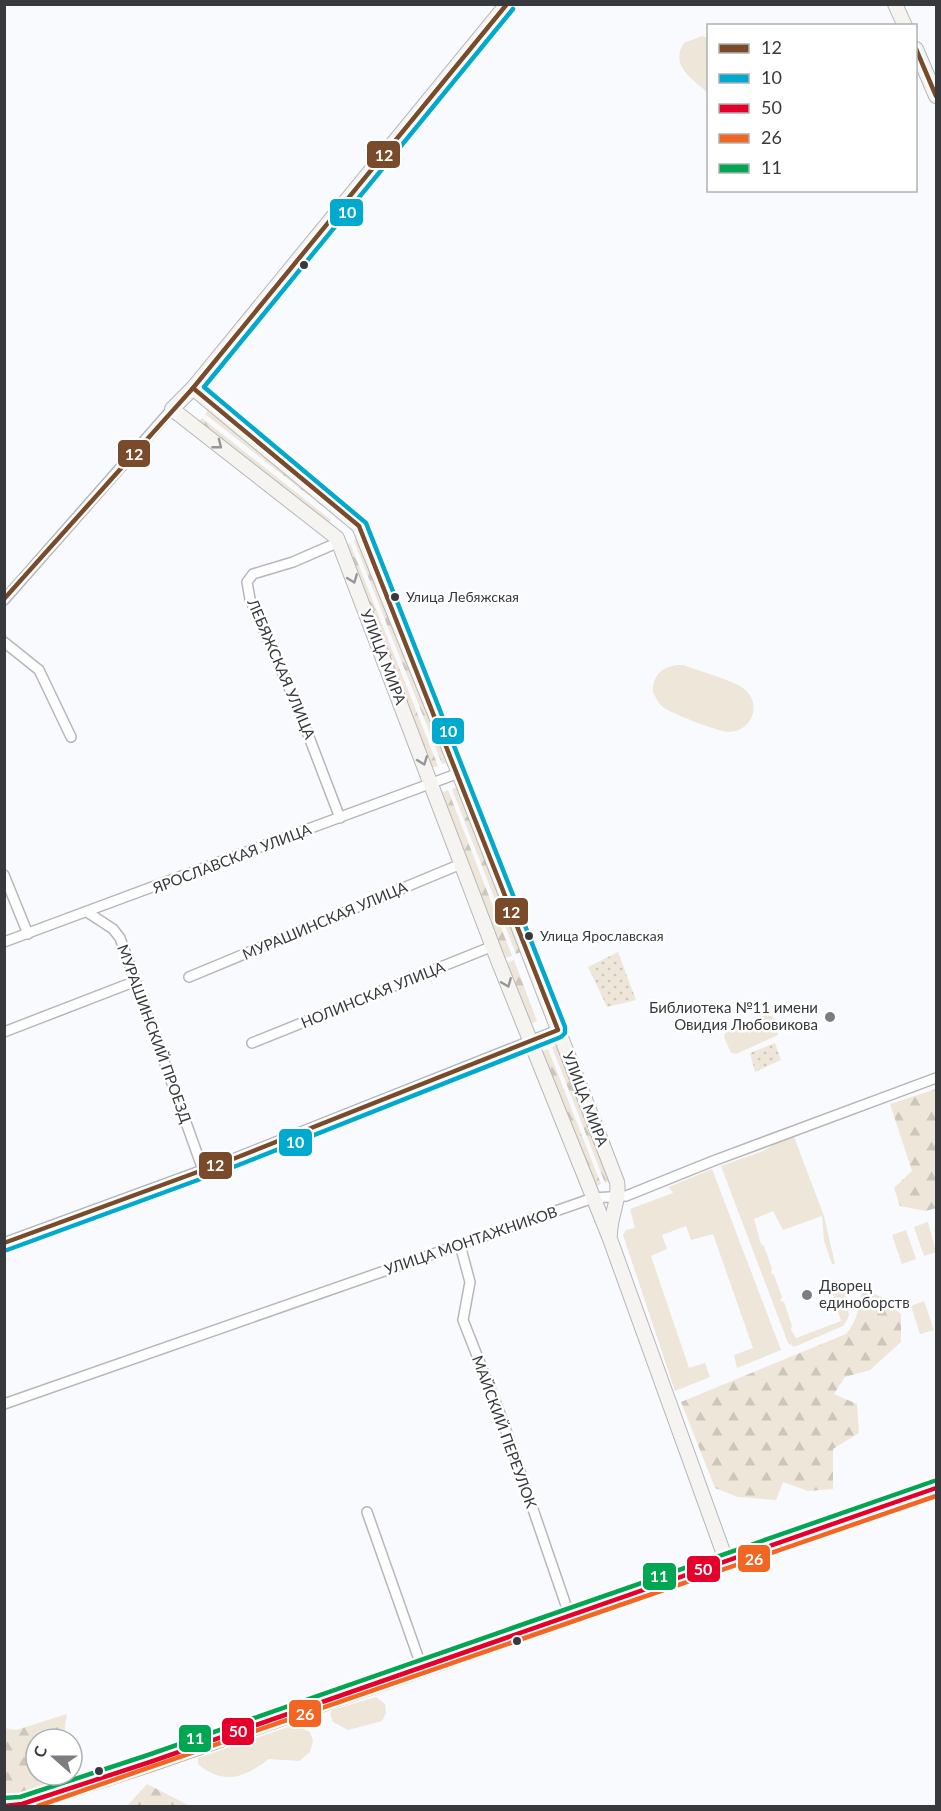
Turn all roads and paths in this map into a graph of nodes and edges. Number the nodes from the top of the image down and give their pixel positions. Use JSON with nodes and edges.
{"nodes":[{"id":1,"x":507,"y":4,"type":"edge"},
{"id":2,"x":895,"y":4,"type":"edge"},
{"id":3,"x":904,"y":24,"type":"edge"},
{"id":4,"x":917,"y":53,"type":"edge"},
{"id":5,"x":936,"y":96,"type":"edge"},
{"id":6,"x":193,"y":388,"type":"junction"},
{"id":7,"x":172,"y":409,"type":"junction"},
{"id":8,"x":339,"y":542,"type":"junction"},
{"id":9,"x":4,"y":600,"type":"edge"},
{"id":10,"x":4,"y":642,"type":"edge"},
{"id":11,"x":71,"y":737,"type":"dead end"},
{"id":12,"x":459,"y":773,"type":"junction"},
{"id":13,"x":431,"y":784,"type":"junction"},
{"id":14,"x":340,"y":818,"type":"junction"},
{"id":15,"x":461,"y":864,"type":"junction"},
{"id":16,"x":4,"y":875,"type":"edge"},
{"id":17,"x":87,"y":912,"type":"junction"},
{"id":18,"x":28,"y":934,"type":"junction"},
{"id":19,"x":4,"y":942,"type":"edge"},
{"id":20,"x":493,"y":946,"type":"junction"},
{"id":21,"x":189,"y":977,"type":"dead end"},
{"id":22,"x":136,"y":981,"type":"junction"},
{"id":23,"x":558,"y":1030,"type":"junction"},
{"id":24,"x":4,"y":1032,"type":"edge"},
{"id":25,"x":531,"y":1042,"type":"junction"},
{"id":26,"x":252,"y":1043,"type":"dead end"},
{"id":27,"x":936,"y":1078,"type":"edge"},
{"id":28,"x":203,"y":1170,"type":"junction"},
{"id":29,"x":593,"y":1198,"type":"junction"},
{"id":30,"x":618,"y":1198,"type":"junction"},
{"id":31,"x":610,"y":1239,"type":"junction"},
{"id":32,"x":4,"y":1243,"type":"edge"},
{"id":33,"x":459,"y":1245,"type":"junction"},
{"id":34,"x":4,"y":1404,"type":"edge"},
{"id":35,"x":936,"y":1488,"type":"edge"},
{"id":36,"x":367,"y":1512,"type":"dead end"},
{"id":37,"x":726,"y":1560,"type":"junction"},
{"id":38,"x":570,"y":1617,"type":"junction"},
{"id":39,"x":422,"y":1668,"type":"junction"},
{"id":40,"x":15,"y":1806,"type":"edge"}],
"edges":[{"from":1,"to":6,"type":"street"},
{"from":2,"to":3,"type":"street"},
{"from":4,"to":5,"type":"street"},
{"from":6,"to":7,"type":"street"},
{"from":6,"to":12,"type":"street","name":"УЛИЦА МИРА"},
{"from":7,"to":8,"type":"street","name":"УЛИЦА МИРА","one_way":true},
{"from":7,"to":9,"type":"street"},
{"from":8,"to":13,"type":"street","name":"УЛИЦА МИРА","one_way":true},
{"from":8,"to":14,"type":"street","name":"ЛЕБЯЖСКАЯ УЛИЦА"},
{"from":10,"to":11,"type":"street"},
{"from":12,"to":13,"type":"street","name":"ЯРОСЛАВСКАЯ УЛИЦА"},
{"from":12,"to":23,"type":"street","name":"УЛИЦА МИРА"},
{"from":13,"to":14,"type":"street","name":"ЯРОСЛАВСКАЯ УЛИЦА"},
{"from":13,"to":15,"type":"street","name":"УЛИЦА МИРА"},
{"from":14,"to":17,"type":"street","name":"ЯРОСЛАВСКАЯ УЛИЦА"},
{"from":15,"to":20,"type":"street","name":"УЛИЦА МИРА"},
{"from":15,"to":21,"type":"street","name":"МУРАШИНСКАЯ УЛИЦА"},
{"from":16,"to":18,"type":"street"},
{"from":17,"to":18,"type":"street","name":"ЯРОСЛАВСКАЯ УЛИЦА"},
{"from":17,"to":22,"type":"street","name":"МУРАШИНСКИЙ ПРОЕЗД"},
{"from":18,"to":19,"type":"street","name":"ЯРОСЛАВСКАЯ УЛИЦА"},
{"from":20,"to":25,"type":"street","name":"УЛИЦА МИРА","one_way":true},
{"from":20,"to":26,"type":"street","name":"НОЛИНСКАЯ УЛИЦА"},
{"from":22,"to":24,"type":"street"},
{"from":22,"to":28,"type":"street","name":"МУРАШИНСКИЙ ПРОЕЗД"},
{"from":23,"to":25,"type":"street"},
{"from":23,"to":30,"type":"street","name":"УЛИЦА МИРА"},
{"from":25,"to":28,"type":"street"},
{"from":25,"to":29,"type":"street","name":"УЛИЦА МИРА"},
{"from":27,"to":30,"type":"street","name":"УЛИЦА МОНТАЖНИКОВ"},
{"from":28,"to":32,"type":"street"},
{"from":29,"to":30,"type":"street","name":"УЛИЦА МОНТАЖНИКОВ"},
{"from":29,"to":31,"type":"street","name":"УЛИЦА МИРА"},
{"from":29,"to":33,"type":"street","name":"УЛИЦА МОНТАЖНИКОВ"},
{"from":30,"to":31,"type":"street","name":"УЛИЦА МИРА"},
{"from":31,"to":37,"type":"street","name":"УЛИЦА МИРА"},
{"from":33,"to":34,"type":"street","name":"УЛИЦА МОНТАЖНИКОВ"},
{"from":33,"to":38,"type":"street","name":"МАЙСКИЙ ПЕРЕУЛОК"},
{"from":35,"to":37,"type":"highway"},
{"from":36,"to":39,"type":"street"},
{"from":37,"to":38,"type":"highway"},
{"from":38,"to":39,"type":"highway"},
{"from":39,"to":40,"type":"highway"}]}
